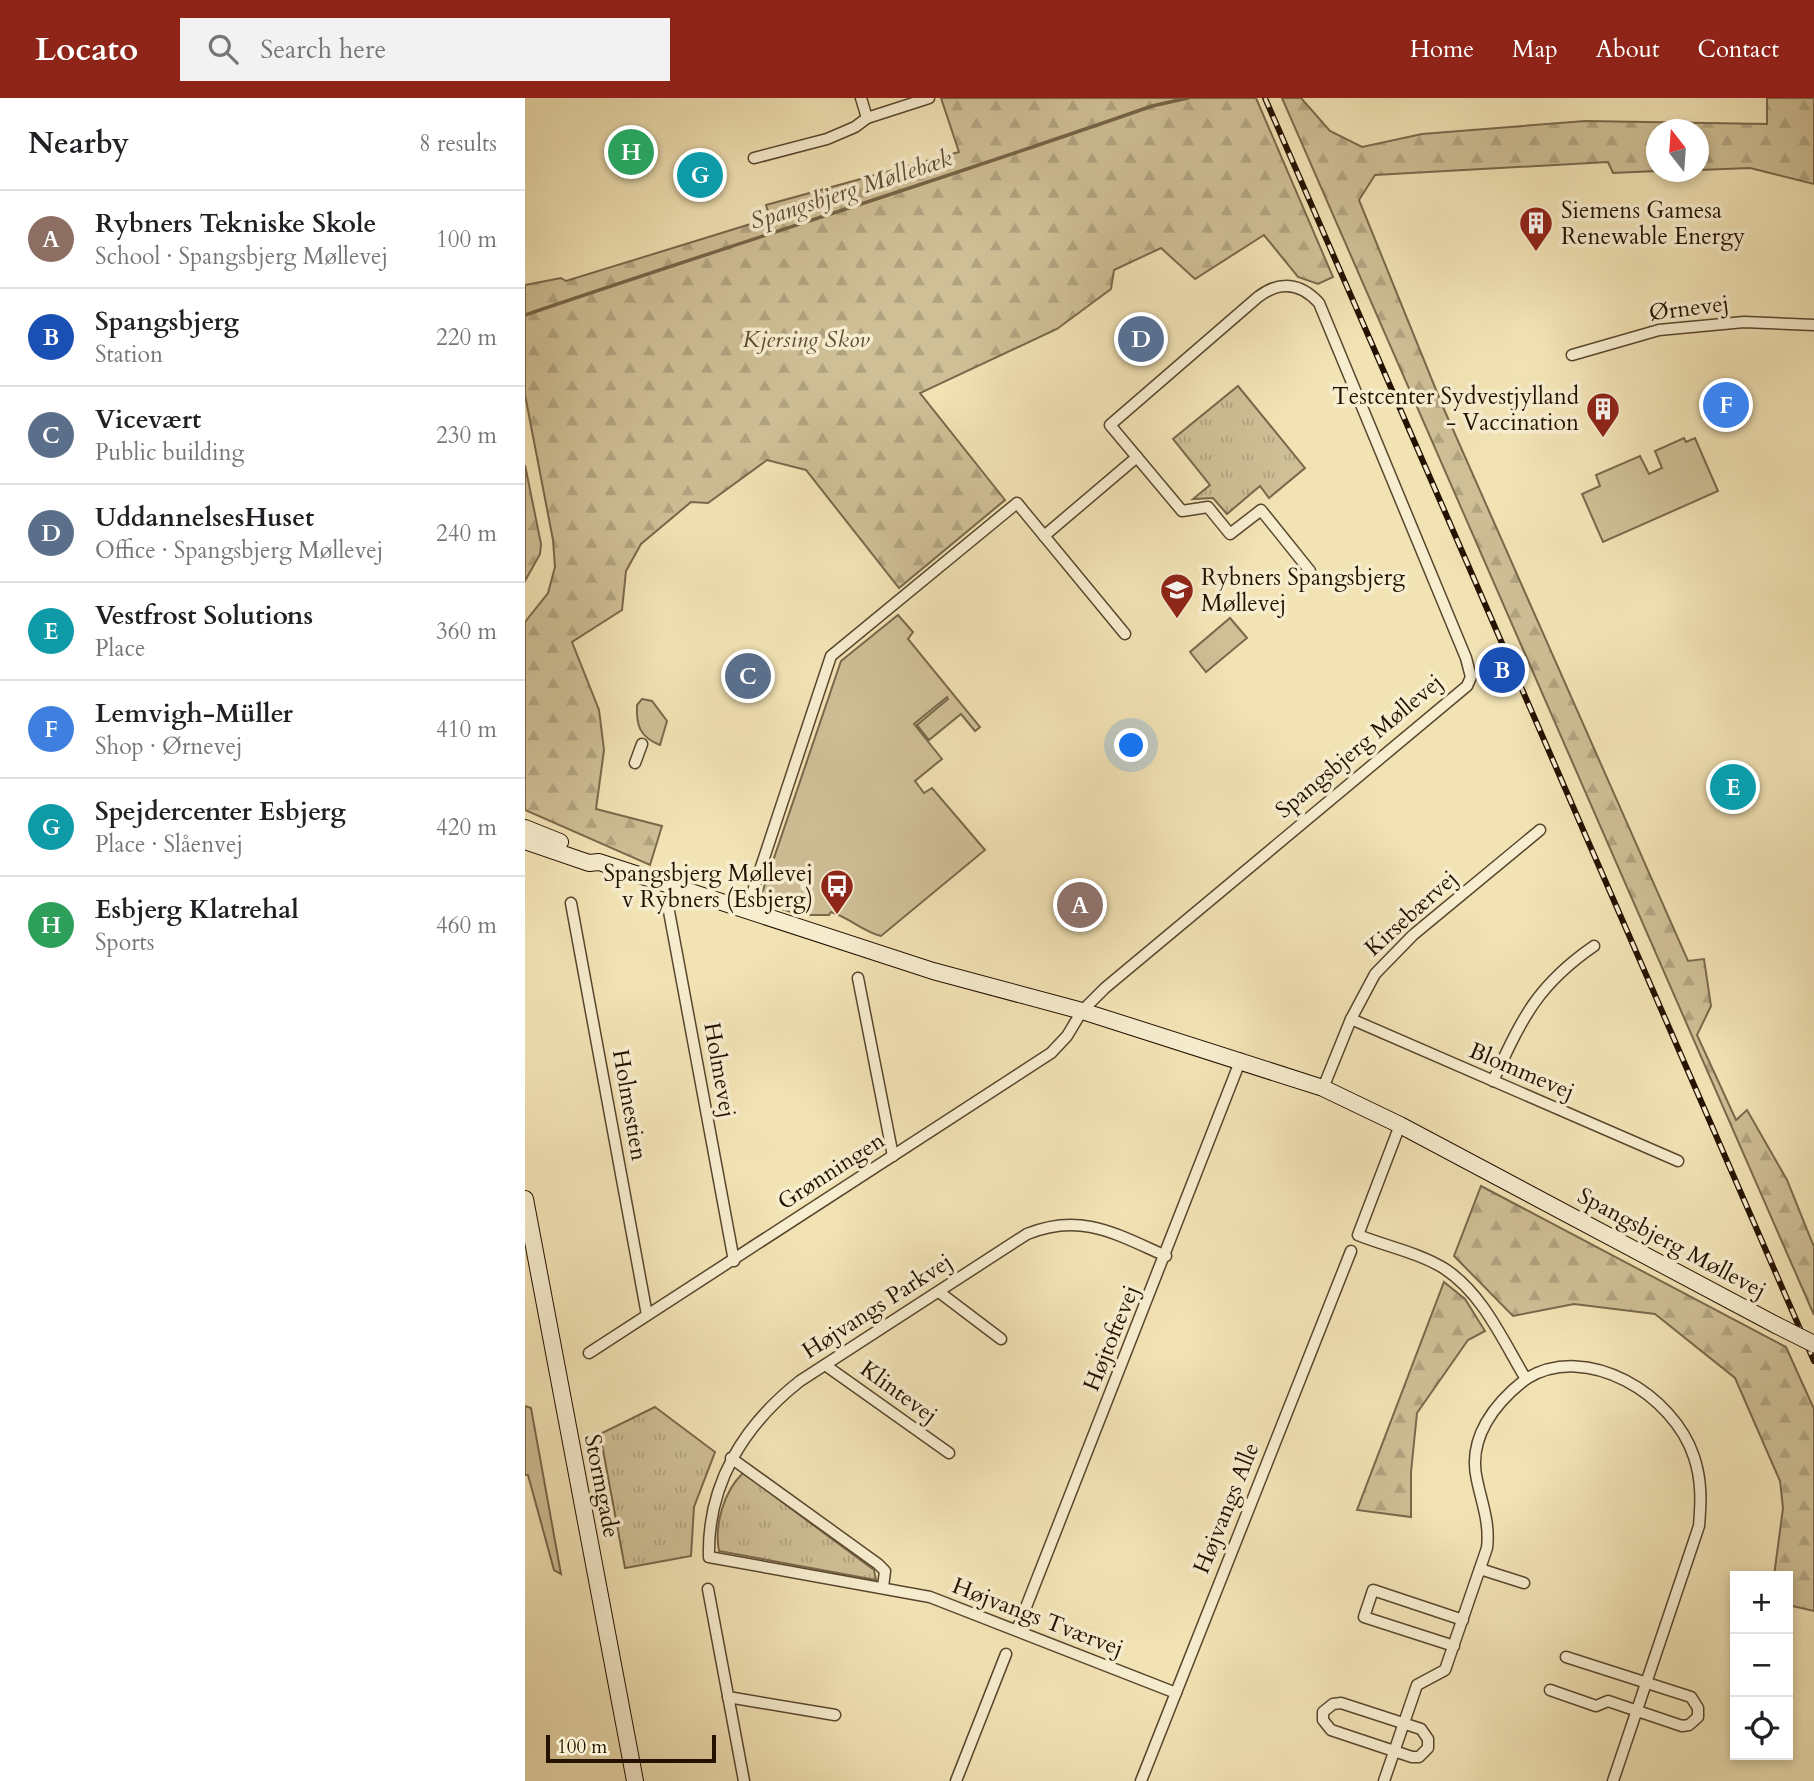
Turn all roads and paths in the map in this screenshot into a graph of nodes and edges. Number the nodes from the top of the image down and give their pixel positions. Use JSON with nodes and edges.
{"nodes":[{"id":1,"x":861,"y":98,"type":"edge"},
{"id":2,"x":929,"y":98,"type":"edge"},
{"id":3,"x":867,"y":118,"type":"junction"},
{"id":4,"x":754,"y":158,"type":"dead end"},
{"id":5,"x":1814,"y":325,"type":"edge"},
{"id":6,"x":1572,"y":355,"type":"dead end"},
{"id":7,"x":1137,"y":457,"type":"junction"},
{"id":8,"x":1044,"y":536,"type":"junction"},
{"id":9,"x":1310,"y":571,"type":"dead end"},
{"id":10,"x":1125,"y":634,"type":"dead end"},
{"id":11,"x":642,"y":744,"type":"dead end"},
{"id":12,"x":635,"y":763,"type":"dead end"},
{"id":13,"x":525,"y":828,"type":"edge"},
{"id":14,"x":1540,"y":830,"type":"dead end"},
{"id":15,"x":525,"y":841,"type":"edge"},
{"id":16,"x":599,"y":862,"type":"junction"},
{"id":17,"x":670,"y":886,"type":"junction"},
{"id":18,"x":571,"y":903,"type":"dead end"},
{"id":19,"x":746,"y":912,"type":"junction"},
{"id":20,"x":1594,"y":946,"type":"dead end"},
{"id":21,"x":858,"y":978,"type":"dead end"},
{"id":22,"x":1081,"y":1011,"type":"junction"},
{"id":23,"x":1351,"y":1019,"type":"junction"},
{"id":24,"x":1241,"y":1059,"type":"junction"},
{"id":25,"x":1493,"y":1081,"type":"junction"},
{"id":26,"x":1323,"y":1088,"type":"junction"},
{"id":27,"x":1400,"y":1125,"type":"junction"},
{"id":28,"x":893,"y":1156,"type":"junction"},
{"id":29,"x":1678,"y":1161,"type":"dead end"},
{"id":30,"x":525,"y":1199,"type":"edge"},
{"id":31,"x":1351,"y":1251,"type":"dead end"},
{"id":32,"x":1166,"y":1255,"type":"junction"},
{"id":33,"x":734,"y":1261,"type":"junction"},
{"id":34,"x":939,"y":1292,"type":"junction"},
{"id":35,"x":647,"y":1315,"type":"junction"},
{"id":36,"x":1001,"y":1339,"type":"dead end"},
{"id":37,"x":1814,"y":1344,"type":"edge"},
{"id":38,"x":589,"y":1353,"type":"dead end"},
{"id":39,"x":825,"y":1365,"type":"junction"},
{"id":40,"x":1526,"y":1379,"type":"junction"},
{"id":41,"x":949,"y":1453,"type":"dead end"},
{"id":42,"x":731,"y":1458,"type":"junction"},
{"id":43,"x":709,"y":1557,"type":"joint"},
{"id":44,"x":1480,"y":1569,"type":"junction"},
{"id":45,"x":1524,"y":1583,"type":"dead end"},
{"id":46,"x":883,"y":1587,"type":"junction"},
{"id":47,"x":708,"y":1589,"type":"dead end"},
{"id":48,"x":1463,"y":1620,"type":"junction"},
{"id":49,"x":1017,"y":1630,"type":"junction"},
{"id":50,"x":1454,"y":1646,"type":"junction"},
{"id":51,"x":1006,"y":1654,"type":"dead end"},
{"id":52,"x":1566,"y":1657,"type":"dead end"},
{"id":53,"x":1647,"y":1683,"type":"junction"},
{"id":54,"x":1550,"y":1690,"type":"dead end"},
{"id":55,"x":1176,"y":1693,"type":"junction"},
{"id":56,"x":728,"y":1697,"type":"junction"},
{"id":57,"x":1637,"y":1711,"type":"junction"},
{"id":58,"x":835,"y":1715,"type":"dead end"},
{"id":59,"x":1404,"y":1723,"type":"junction"},
{"id":60,"x":1394,"y":1751,"type":"junction"},
{"id":61,"x":635,"y":1781,"type":"edge"},
{"id":62,"x":744,"y":1781,"type":"edge"},
{"id":63,"x":956,"y":1781,"type":"edge"},
{"id":64,"x":1141,"y":1781,"type":"edge"},
{"id":65,"x":1384,"y":1781,"type":"edge"},
{"id":66,"x":1613,"y":1781,"type":"edge"}],
"edges":[{"from":1,"to":3,"type":"street"},
{"from":2,"to":3,"type":"street"},
{"from":3,"to":4,"type":"street"},
{"from":5,"to":6,"type":"street","name":"Ørnevej"},
{"from":7,"to":8,"type":"street"},
{"from":7,"to":9,"type":"street","name":"Spangsbjerg Møllevej"},
{"from":7,"to":22,"type":"street","name":"Spangsbjerg Møllevej"},
{"from":8,"to":10,"type":"street"},
{"from":8,"to":19,"type":"street"},
{"from":11,"to":12,"type":"street"},
{"from":13,"to":16,"type":"street","name":"Spangsbjerg Møllevej"},
{"from":14,"to":23,"type":"street","name":"Kirsebærvej"},
{"from":15,"to":16,"type":"street","name":"Spangsbjerg Møllevej"},
{"from":16,"to":17,"type":"street","name":"Spangsbjerg Møllevej"},
{"from":17,"to":19,"type":"street","name":"Spangsbjerg Møllevej"},
{"from":17,"to":33,"type":"street","name":"Holmevej"},
{"from":18,"to":35,"type":"street","name":"Holmestien"},
{"from":19,"to":22,"type":"street","name":"Spangsbjerg Møllevej"},
{"from":20,"to":25,"type":"street"},
{"from":21,"to":28,"type":"street"},
{"from":22,"to":24,"type":"street","name":"Spangsbjerg Møllevej"},
{"from":22,"to":28,"type":"street","name":"Grønningen"},
{"from":23,"to":25,"type":"street","name":"Blommevej"},
{"from":23,"to":26,"type":"street","name":"Kirsebærvej"},
{"from":24,"to":26,"type":"street","name":"Spangsbjerg Møllevej"},
{"from":24,"to":32,"type":"street","name":"Højtoftevej"},
{"from":25,"to":29,"type":"street","name":"Blommevej"},
{"from":26,"to":27,"type":"street","name":"Spangsbjerg Møllevej"},
{"from":27,"to":37,"type":"street","name":"Spangsbjerg Møllevej","bridge":true},
{"from":27,"to":40,"type":"street"},
{"from":28,"to":33,"type":"street","name":"Grønningen"},
{"from":30,"to":61,"type":"street","name":"Stormgade"},
{"from":31,"to":55,"type":"street","name":"Højvangs Alle"},
{"from":32,"to":34,"type":"street","name":"Højvangs Parkvej"},
{"from":32,"to":49,"type":"street","name":"Højtoftevej"},
{"from":33,"to":35,"type":"street","name":"Grønningen"},
{"from":34,"to":36,"type":"street"},
{"from":34,"to":39,"type":"street","name":"Højvangs Parkvej"},
{"from":35,"to":38,"type":"street","name":"Grønningen"},
{"from":39,"to":41,"type":"street","name":"Klintevej"},
{"from":39,"to":42,"type":"street","name":"Højvangs Parkvej"},
{"from":40,"to":44,"type":"street"},
{"from":40,"to":53,"type":"street"},
{"from":42,"to":43,"type":"street","name":"Højvangs Parkvej"},
{"from":42,"to":46,"type":"street"},
{"from":43,"to":46,"type":"street","name":"Højvangs Tværvej"},
{"from":44,"to":45,"type":"street"},
{"from":44,"to":48,"type":"street"},
{"from":46,"to":49,"type":"street","name":"Højvangs Tværvej"},
{"from":47,"to":56,"type":"street"},
{"from":48,"to":50,"type":"street"},
{"from":48,"to":50,"type":"street"},
{"from":49,"to":55,"type":"street","name":"Højvangs Tværvej"},
{"from":50,"to":59,"type":"street"},
{"from":51,"to":63,"type":"street"},
{"from":52,"to":53,"type":"street"},
{"from":53,"to":57,"type":"street"},
{"from":53,"to":57,"type":"street"},
{"from":54,"to":57,"type":"street"},
{"from":55,"to":64,"type":"street","name":"Højvangs Alle"},
{"from":56,"to":58,"type":"street"},
{"from":56,"to":62,"type":"street"},
{"from":57,"to":66,"type":"street"},
{"from":59,"to":60,"type":"street"},
{"from":59,"to":60,"type":"street"},
{"from":59,"to":60,"type":"street"},
{"from":60,"to":65,"type":"street"}]}
